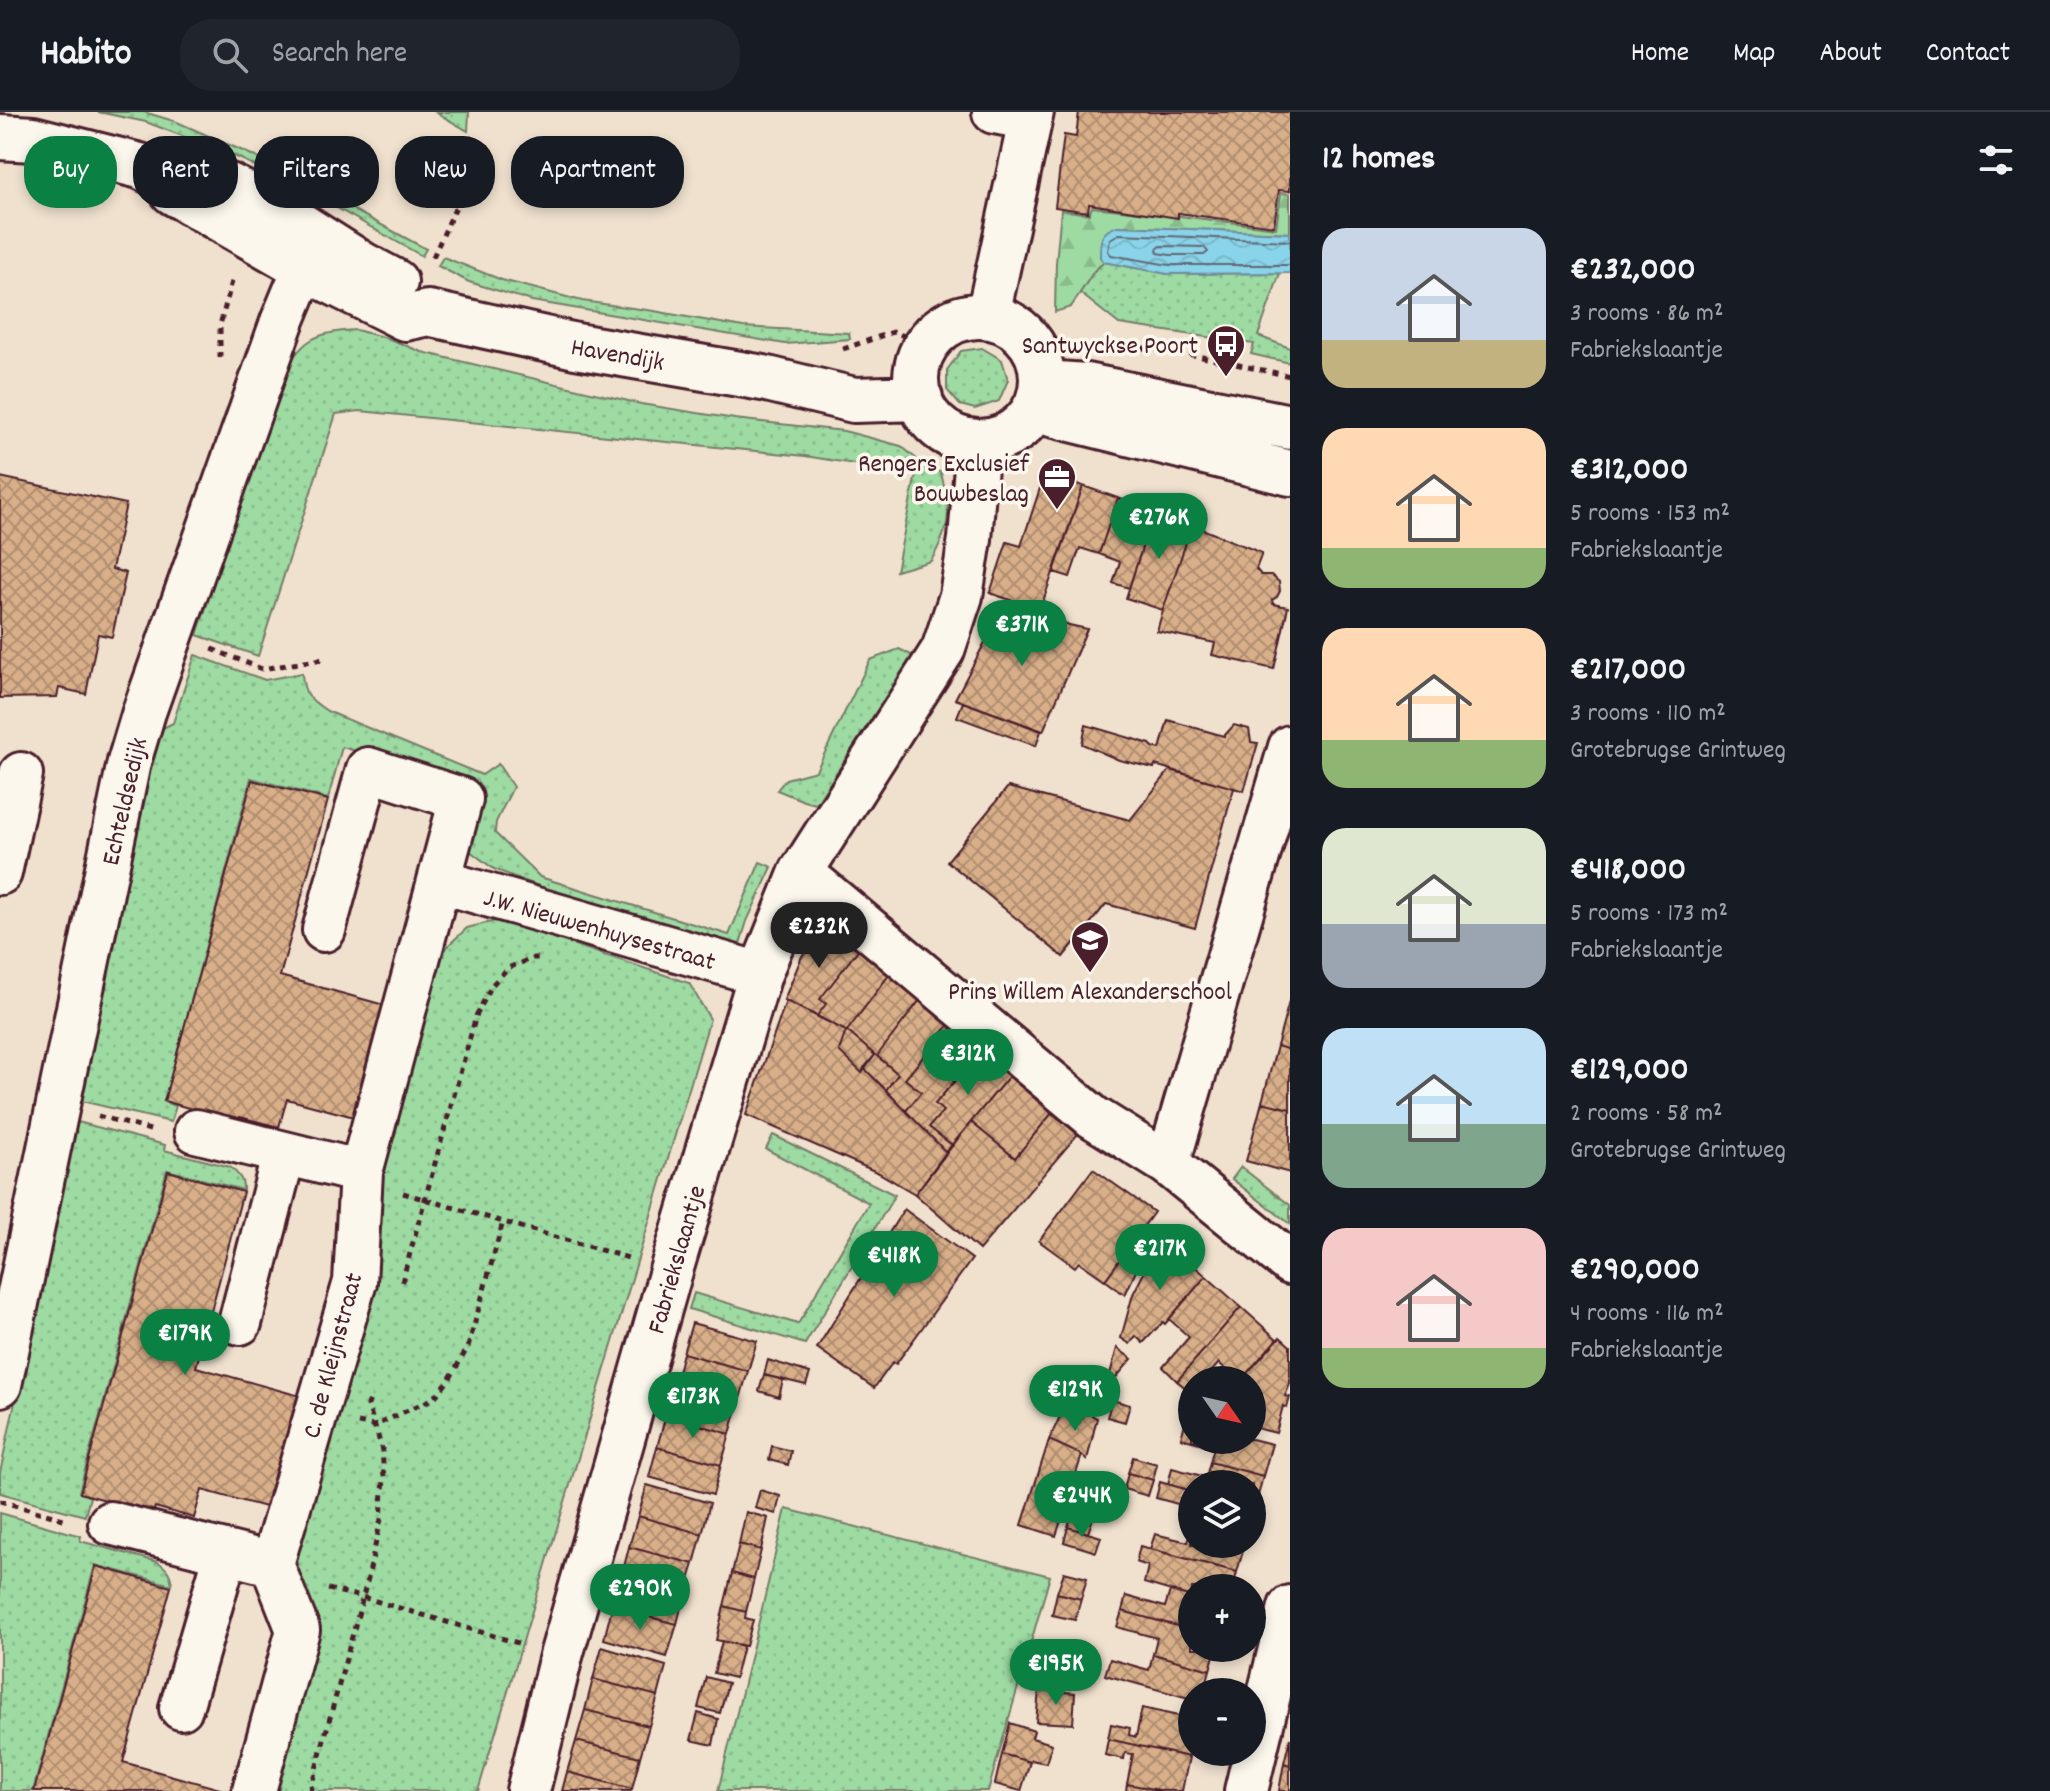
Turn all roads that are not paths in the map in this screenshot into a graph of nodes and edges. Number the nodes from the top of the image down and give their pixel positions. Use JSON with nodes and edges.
{"nodes":[{"id":1,"x":1019,"y":114,"type":"edge"},
{"id":2,"x":0,"y":137,"type":"edge"},
{"id":3,"x":315,"y":254,"type":"junction"},
{"id":4,"x":988,"y":315,"type":"junction"},
{"id":5,"x":918,"y":384,"type":"junction"},
{"id":6,"x":1039,"y":396,"type":"junction"},
{"id":7,"x":1290,"y":427,"type":"edge"},
{"id":8,"x":978,"y":443,"type":"junction"},
{"id":9,"x":1290,"y":473,"type":"edge"},
{"id":10,"x":1290,"y":747,"type":"edge"},
{"id":11,"x":21,"y":774,"type":"dead end"},
{"id":12,"x":801,"y":872,"type":"junction"},
{"id":13,"x":0,"y":873,"type":"edge"},
{"id":14,"x":439,"y":881,"type":"junction"},
{"id":15,"x":324,"y":930,"type":"dead end"},
{"id":16,"x":760,"y":974,"type":"junction"},
{"id":17,"x":196,"y":1131,"type":"dead end"},
{"id":18,"x":284,"y":1153,"type":"junction"},
{"id":19,"x":1168,"y":1164,"type":"junction"},
{"id":20,"x":360,"y":1186,"type":"junction"},
{"id":21,"x":1290,"y":1263,"type":"edge"},
{"id":22,"x":240,"y":1323,"type":"dead end"},
{"id":23,"x":1,"y":1372,"type":"edge"},
{"id":24,"x":110,"y":1523,"type":"dead end"},
{"id":25,"x":226,"y":1553,"type":"junction"},
{"id":26,"x":278,"y":1580,"type":"junction"},
{"id":27,"x":1290,"y":1607,"type":"edge"},
{"id":28,"x":181,"y":1708,"type":"dead end"},
{"id":29,"x":254,"y":1791,"type":"edge"},
{"id":30,"x":528,"y":1791,"type":"edge"},
{"id":31,"x":1246,"y":1791,"type":"edge"}],
"edges":[{"from":1,"to":4,"type":"street"},
{"from":2,"to":3,"type":"main road","name":"Havendijk"},
{"from":3,"to":5,"type":"main road","name":"Havendijk"},
{"from":3,"to":23,"type":"street","name":"Echteldsedijk"},
{"from":4,"to":5,"type":"main road"},
{"from":4,"to":6,"type":"main road"},
{"from":5,"to":8,"type":"main road"},
{"from":6,"to":7,"type":"main road"},
{"from":6,"to":8,"type":"main road"},
{"from":6,"to":9,"type":"main road"},
{"from":8,"to":12,"type":"street","name":"Fabriekslaantje"},
{"from":10,"to":19,"type":"street"},
{"from":11,"to":13,"type":"street"},
{"from":12,"to":16,"type":"street","name":"Fabriekslaantje"},
{"from":12,"to":19,"type":"street"},
{"from":14,"to":15,"type":"street"},
{"from":14,"to":16,"type":"street","name":"J.W. Nieuwenhuysestraat"},
{"from":14,"to":20,"type":"street"},
{"from":16,"to":30,"type":"street","name":"Fabriekslaantje"},
{"from":17,"to":18,"type":"street"},
{"from":18,"to":20,"type":"street"},
{"from":18,"to":22,"type":"street"},
{"from":19,"to":21,"type":"street"},
{"from":20,"to":26,"type":"street","name":"C. de Kleijnstraat"},
{"from":24,"to":25,"type":"street"},
{"from":25,"to":26,"type":"street"},
{"from":25,"to":28,"type":"street"},
{"from":26,"to":29,"type":"street"},
{"from":27,"to":31,"type":"street"}]}
